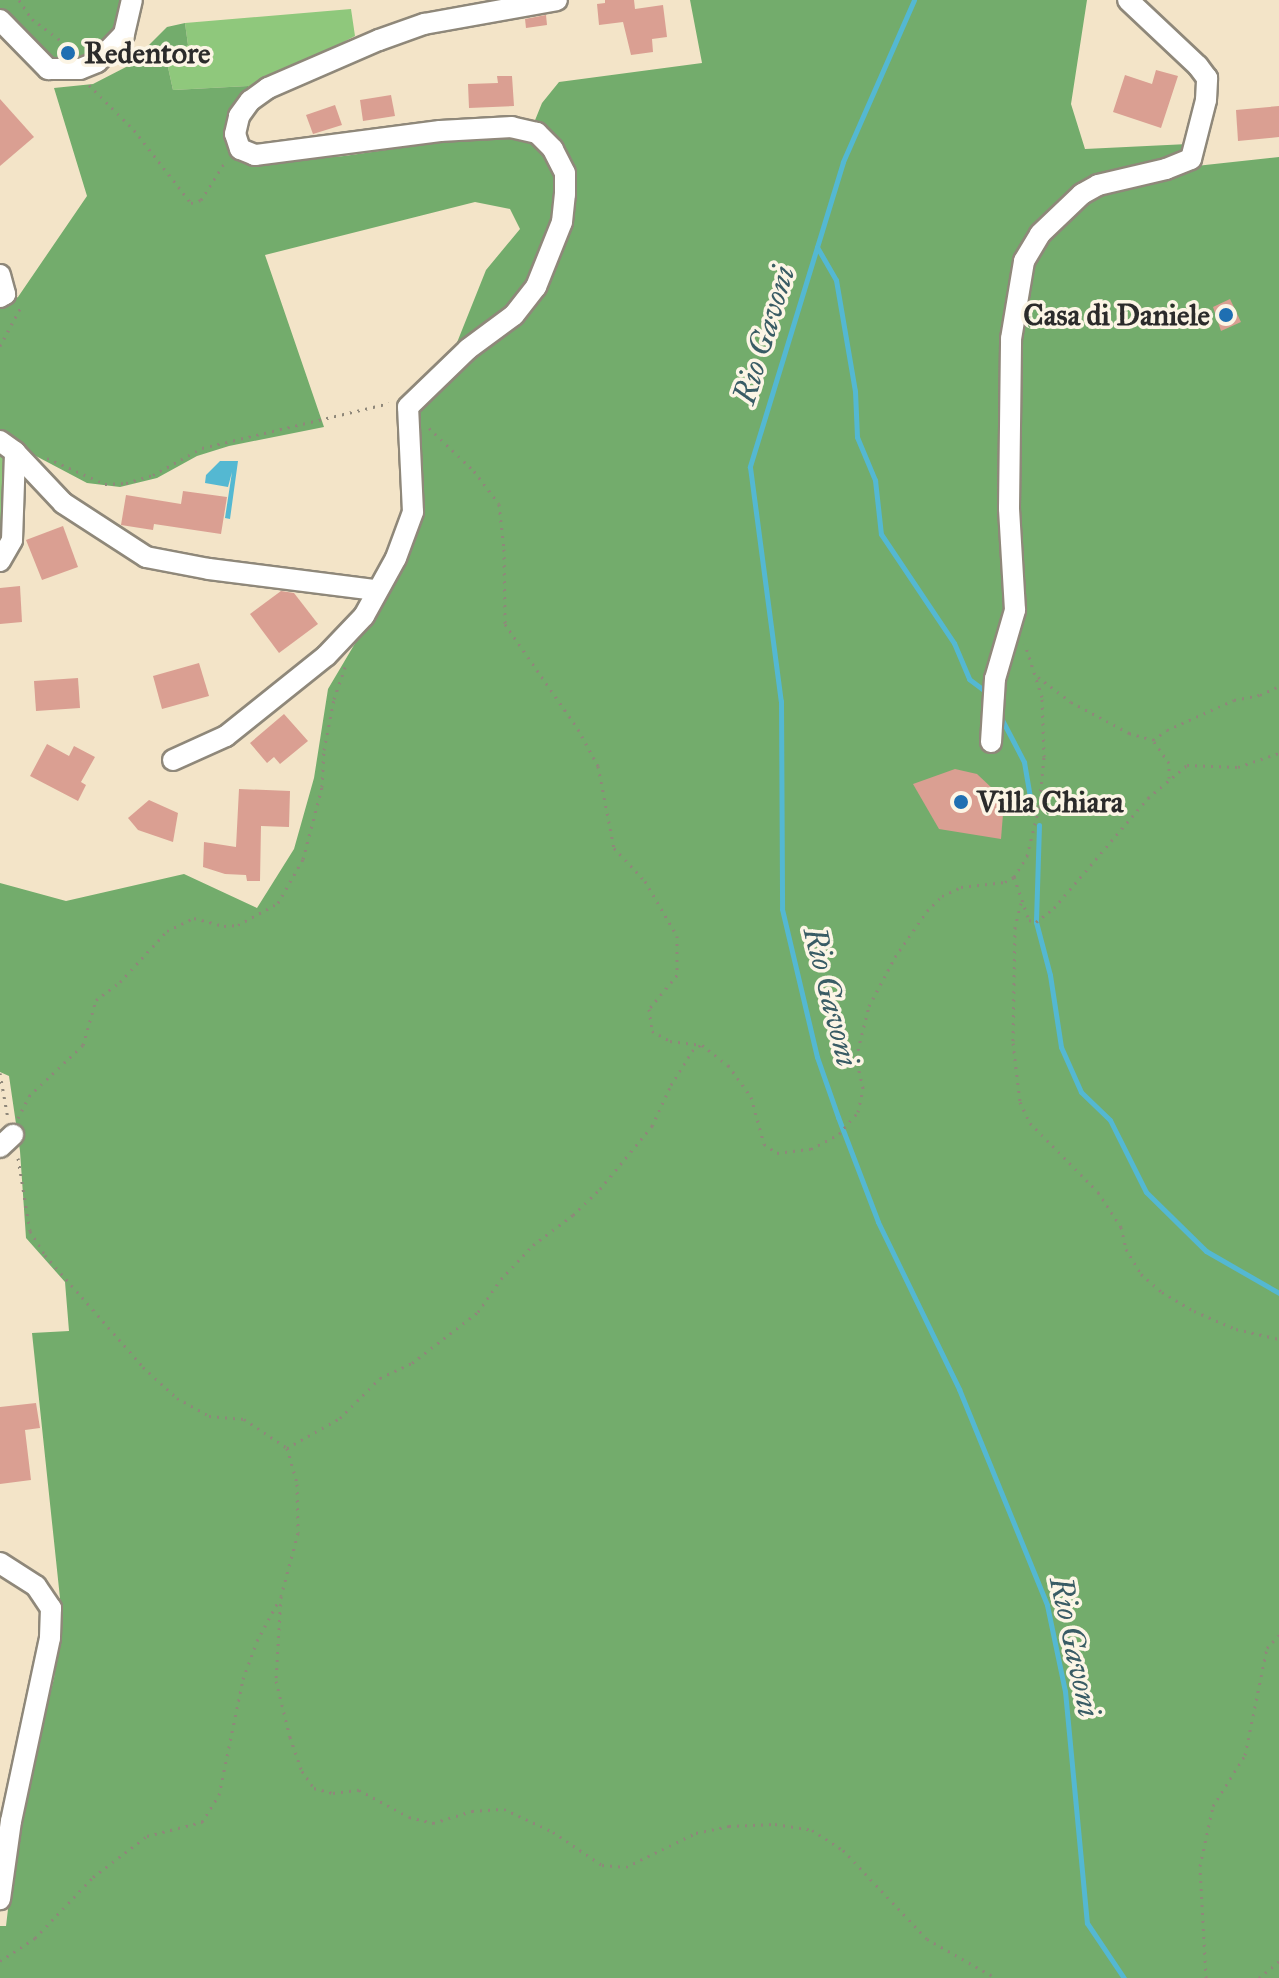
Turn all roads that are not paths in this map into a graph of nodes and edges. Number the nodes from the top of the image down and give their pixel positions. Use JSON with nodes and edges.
{"nodes":[{"id":1,"x":132,"y":0,"type":"edge"},
{"id":2,"x":557,"y":0,"type":"edge"},
{"id":3,"x":1128,"y":0,"type":"edge"},
{"id":4,"x":0,"y":20,"type":"edge"},
{"id":5,"x":8,"y":446,"type":"edge"},
{"id":6,"x":0,"y":561,"type":"edge"},
{"id":7,"x":376,"y":590,"type":"junction"},
{"id":8,"x":991,"y":742,"type":"dead end"},
{"id":9,"x":173,"y":760,"type":"dead end"},
{"id":10,"x":0,"y":1563,"type":"edge"},
{"id":11,"x":0,"y":1899,"type":"edge"}],
"edges":[{"from":1,"to":4,"type":"street"},
{"from":2,"to":7,"type":"street"},
{"from":3,"to":8,"type":"street"},
{"from":5,"to":6,"type":"street"},
{"from":5,"to":7,"type":"street"},
{"from":7,"to":9,"type":"street"},
{"from":10,"to":11,"type":"street"}]}
